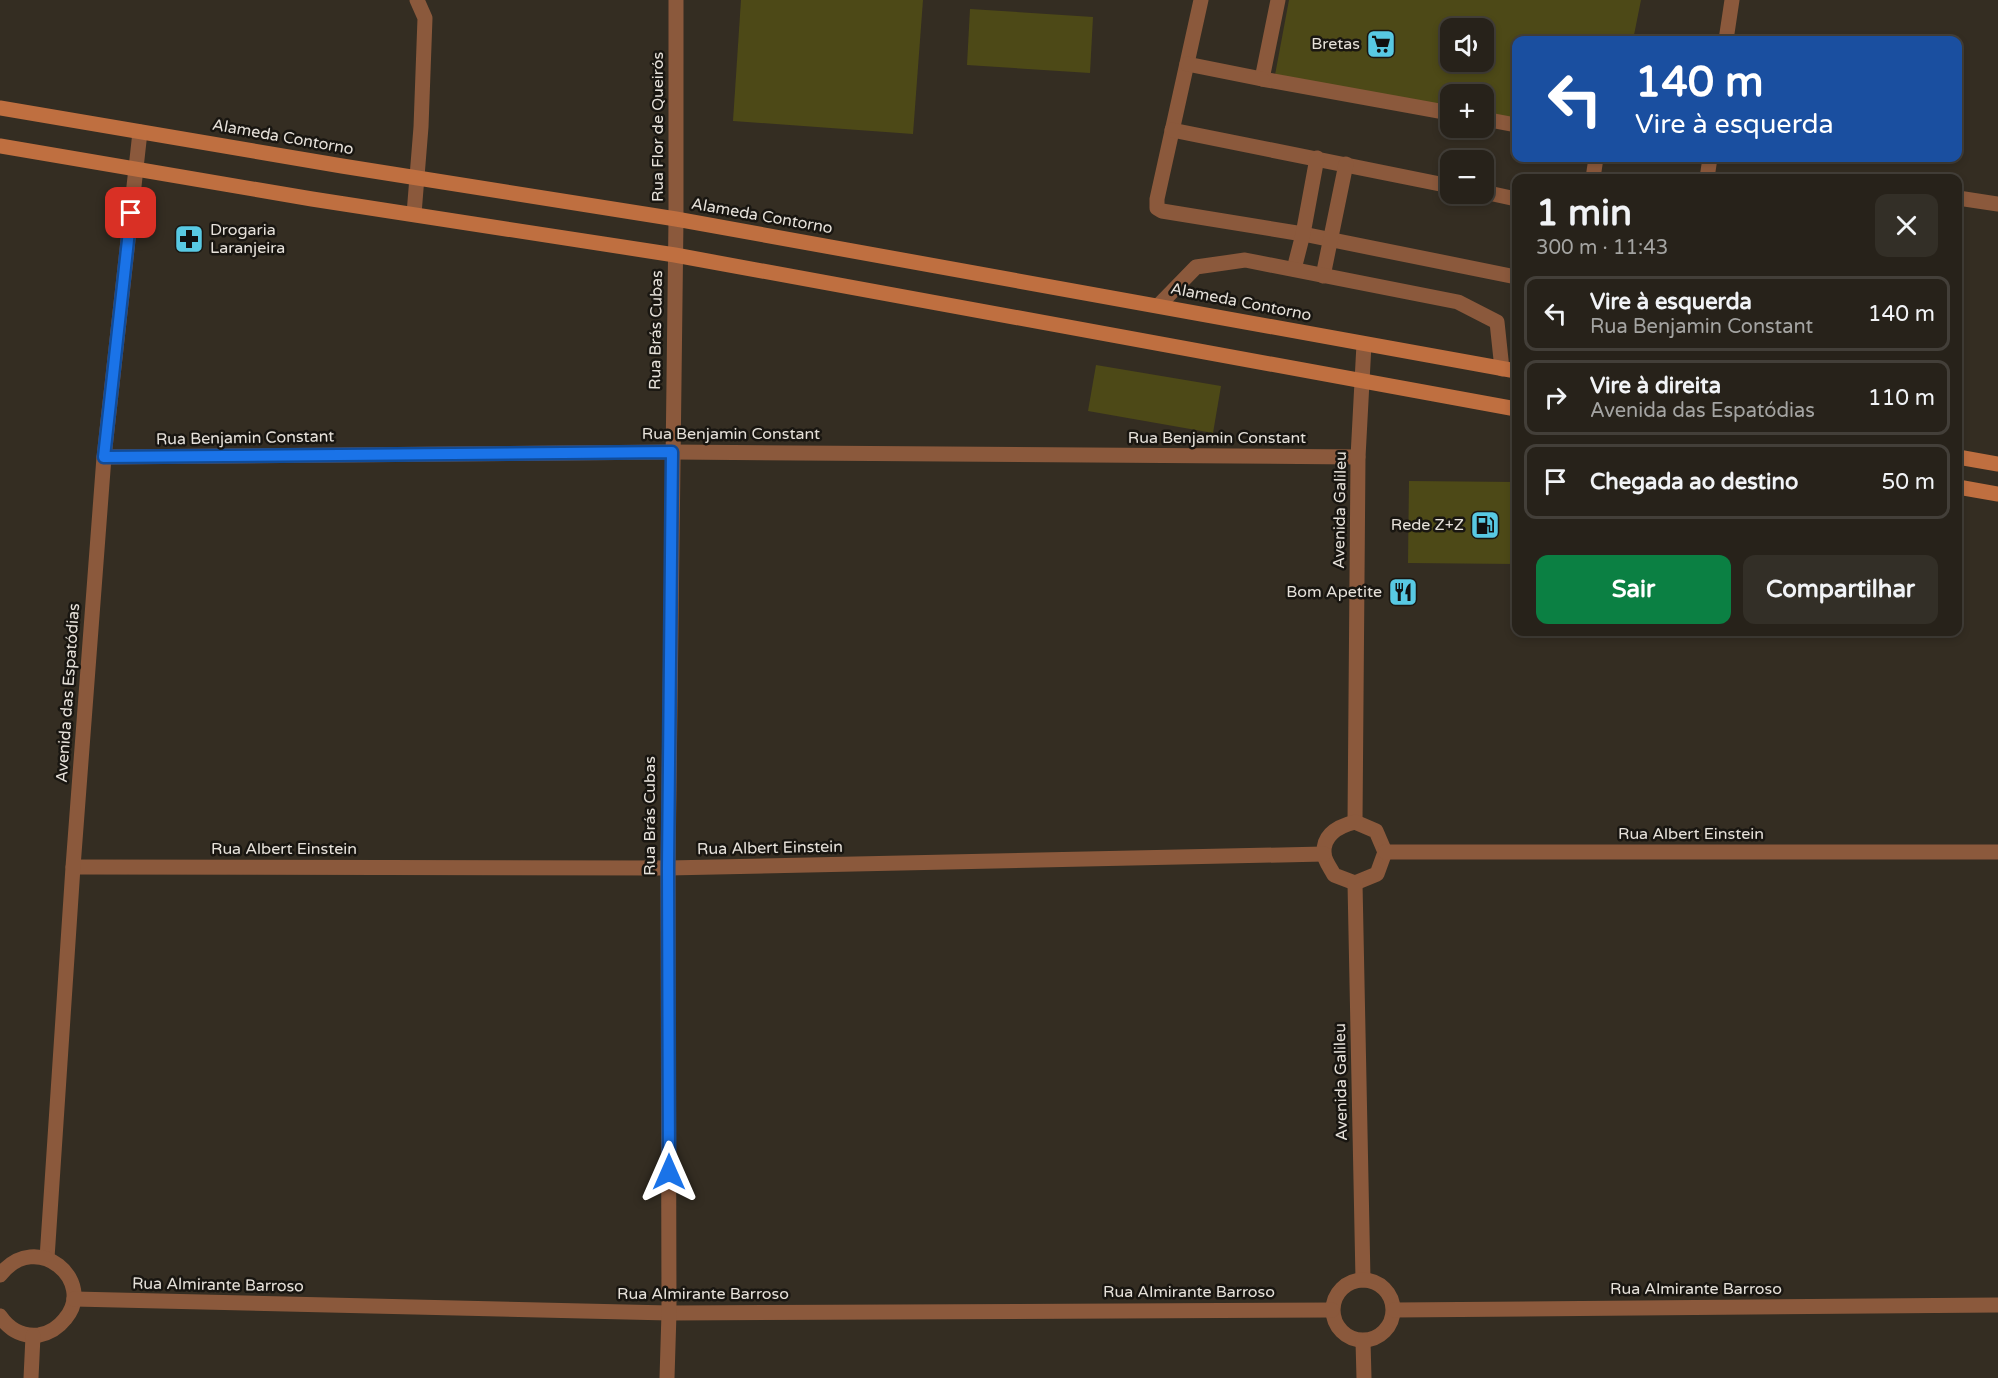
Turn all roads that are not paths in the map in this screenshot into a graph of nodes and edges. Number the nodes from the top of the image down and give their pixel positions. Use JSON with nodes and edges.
{"nodes":[{"id":1,"x":417,"y":0,"type":"edge"},
{"id":2,"x":676,"y":0,"type":"edge"},
{"id":3,"x":1201,"y":0,"type":"edge"},
{"id":4,"x":1278,"y":0,"type":"edge"},
{"id":5,"x":1732,"y":0,"type":"edge"},
{"id":6,"x":1727,"y":36,"type":"edge"},
{"id":7,"x":1187,"y":64,"type":"junction"},
{"id":8,"x":1262,"y":79,"type":"junction"},
{"id":9,"x":0,"y":108,"type":"edge"},
{"id":10,"x":1440,"y":111,"type":"edge"},
{"id":11,"x":1494,"y":121,"type":"edge"},
{"id":12,"x":1512,"y":124,"type":"edge"},
{"id":13,"x":1172,"y":130,"type":"junction"},
{"id":14,"x":140,"y":132,"type":"junction"},
{"id":15,"x":0,"y":146,"type":"edge"},
{"id":16,"x":1317,"y":158,"type":"junction"},
{"id":17,"x":1346,"y":164,"type":"junction"},
{"id":18,"x":136,"y":168,"type":"junction"},
{"id":19,"x":418,"y":178,"type":"junction"},
{"id":20,"x":1440,"y":184,"type":"edge"},
{"id":21,"x":1494,"y":194,"type":"edge"},
{"id":22,"x":1512,"y":198,"type":"edge"},
{"id":23,"x":1962,"y":199,"type":"edge"},
{"id":24,"x":1998,"y":204,"type":"edge"},
{"id":25,"x":414,"y":214,"type":"junction"},
{"id":26,"x":676,"y":219,"type":"junction"},
{"id":27,"x":1304,"y":234,"type":"junction"},
{"id":28,"x":1331,"y":240,"type":"junction"},
{"id":29,"x":675,"y":255,"type":"junction"},
{"id":30,"x":1294,"y":270,"type":"junction"},
{"id":31,"x":1323,"y":276,"type":"junction"},
{"id":32,"x":1512,"y":277,"type":"edge"},
{"id":33,"x":1159,"y":305,"type":"junction"},
{"id":34,"x":1364,"y":344,"type":"junction"},
{"id":35,"x":1509,"y":370,"type":"edge"},
{"id":36,"x":1361,"y":380,"type":"junction"},
{"id":37,"x":1512,"y":408,"type":"edge"},
{"id":38,"x":672,"y":452,"type":"junction"},
{"id":39,"x":104,"y":457,"type":"junction"},
{"id":40,"x":1358,"y":457,"type":"junction"},
{"id":41,"x":1962,"y":457,"type":"edge"},
{"id":42,"x":1998,"y":464,"type":"edge"},
{"id":43,"x":1962,"y":488,"type":"edge"},
{"id":44,"x":1998,"y":494,"type":"edge"},
{"id":45,"x":1355,"y":822,"type":"junction"},
{"id":46,"x":1385,"y":852,"type":"junction"},
{"id":47,"x":1998,"y":852,"type":"edge"},
{"id":48,"x":1323,"y":854,"type":"junction"},
{"id":49,"x":73,"y":867,"type":"junction"},
{"id":50,"x":668,"y":868,"type":"junction"},
{"id":51,"x":1355,"y":883,"type":"junction"},
{"id":52,"x":47,"y":1258,"type":"junction"},
{"id":53,"x":0,"y":1275,"type":"edge"},
{"id":54,"x":1363,"y":1280,"type":"junction"},
{"id":55,"x":74,"y":1299,"type":"junction"},
{"id":56,"x":1998,"y":1305,"type":"edge"},
{"id":57,"x":1332,"y":1310,"type":"junction"},
{"id":58,"x":1394,"y":1310,"type":"junction"},
{"id":59,"x":669,"y":1313,"type":"junction"},
{"id":60,"x":0,"y":1316,"type":"edge"},
{"id":61,"x":33,"y":1335,"type":"junction"},
{"id":62,"x":1363,"y":1341,"type":"junction"},
{"id":63,"x":31,"y":1378,"type":"edge"},
{"id":64,"x":667,"y":1378,"type":"edge"},
{"id":65,"x":1364,"y":1378,"type":"edge"}],
"edges":[{"from":1,"to":19,"type":"street"},
{"from":2,"to":26,"type":"street","name":"Rua Flor de Queirós"},
{"from":3,"to":7,"type":"street"},
{"from":4,"to":8,"type":"street"},
{"from":5,"to":6,"type":"street"},
{"from":7,"to":8,"type":"street"},
{"from":7,"to":13,"type":"street"},
{"from":8,"to":10,"type":"street"},
{"from":9,"to":14,"type":"main road","name":"Alameda Contorno"},
{"from":11,"to":12,"type":"street"},
{"from":13,"to":16,"type":"street"},
{"from":13,"to":27,"type":"street"},
{"from":14,"to":18,"type":"street","name":"Avenida das Espatódias"},
{"from":14,"to":19,"type":"main road","name":"Alameda Contorno"},
{"from":15,"to":18,"type":"main road"},
{"from":16,"to":17,"type":"street"},
{"from":16,"to":27,"type":"street"},
{"from":17,"to":20,"type":"street"},
{"from":17,"to":28,"type":"street"},
{"from":18,"to":25,"type":"main road"},
{"from":18,"to":39,"type":"street","name":"Avenida das Espatódias"},
{"from":19,"to":25,"type":"street"},
{"from":19,"to":26,"type":"main road","name":"Alameda Contorno"},
{"from":21,"to":22,"type":"street"},
{"from":23,"to":24,"type":"street"},
{"from":25,"to":29,"type":"main road"},
{"from":26,"to":29,"type":"street","name":"Rua Flor de Queirós"},
{"from":26,"to":33,"type":"main road","name":"Alameda Contorno"},
{"from":27,"to":28,"type":"street"},
{"from":27,"to":30,"type":"street"},
{"from":28,"to":31,"type":"street"},
{"from":28,"to":32,"type":"street"},
{"from":29,"to":36,"type":"main road"},
{"from":29,"to":38,"type":"street","name":"Rua Brás Cubas"},
{"from":30,"to":31,"type":"street"},
{"from":30,"to":33,"type":"street"},
{"from":31,"to":35,"type":"street"},
{"from":33,"to":34,"type":"main road","name":"Alameda Contorno"},
{"from":34,"to":35,"type":"main road","name":"Alameda Contorno"},
{"from":34,"to":36,"type":"street","name":"Avenida Galileu"},
{"from":36,"to":37,"type":"main road"},
{"from":36,"to":40,"type":"street","name":"Avenida Galileu"},
{"from":38,"to":39,"type":"street","name":"Rua Benjamin Constant"},
{"from":38,"to":40,"type":"street","name":"Rua Benjamin Constant"},
{"from":38,"to":50,"type":"street","name":"Rua Brás Cubas"},
{"from":39,"to":49,"type":"street","name":"Avenida das Espatódias"},
{"from":40,"to":45,"type":"street","name":"Avenida Galileu"},
{"from":41,"to":42,"type":"main road"},
{"from":43,"to":44,"type":"main road"},
{"from":45,"to":46,"type":"street"},
{"from":45,"to":48,"type":"street"},
{"from":46,"to":47,"type":"street","name":"Rua Albert Einstein"},
{"from":46,"to":51,"type":"street"},
{"from":48,"to":50,"type":"street","name":"Rua Albert Einstein"},
{"from":48,"to":51,"type":"street"},
{"from":49,"to":50,"type":"street","name":"Rua Albert Einstein"},
{"from":49,"to":52,"type":"street","name":"Avenida das Espatódias"},
{"from":50,"to":59,"type":"street","name":"Rua Brás Cubas"},
{"from":51,"to":54,"type":"street","name":"Avenida Galileu"},
{"from":52,"to":53,"type":"street"},
{"from":52,"to":55,"type":"street"},
{"from":54,"to":57,"type":"street"},
{"from":54,"to":58,"type":"street"},
{"from":55,"to":59,"type":"street","name":"Rua Almirante Barroso"},
{"from":55,"to":61,"type":"street"},
{"from":56,"to":58,"type":"street","name":"Rua Almirante Barroso"},
{"from":57,"to":59,"type":"street","name":"Rua Almirante Barroso"},
{"from":57,"to":62,"type":"street"},
{"from":58,"to":62,"type":"street"},
{"from":59,"to":64,"type":"street","name":"Rua Brás Cubas"},
{"from":60,"to":61,"type":"street"},
{"from":61,"to":63,"type":"street"},
{"from":62,"to":65,"type":"street"}]}
